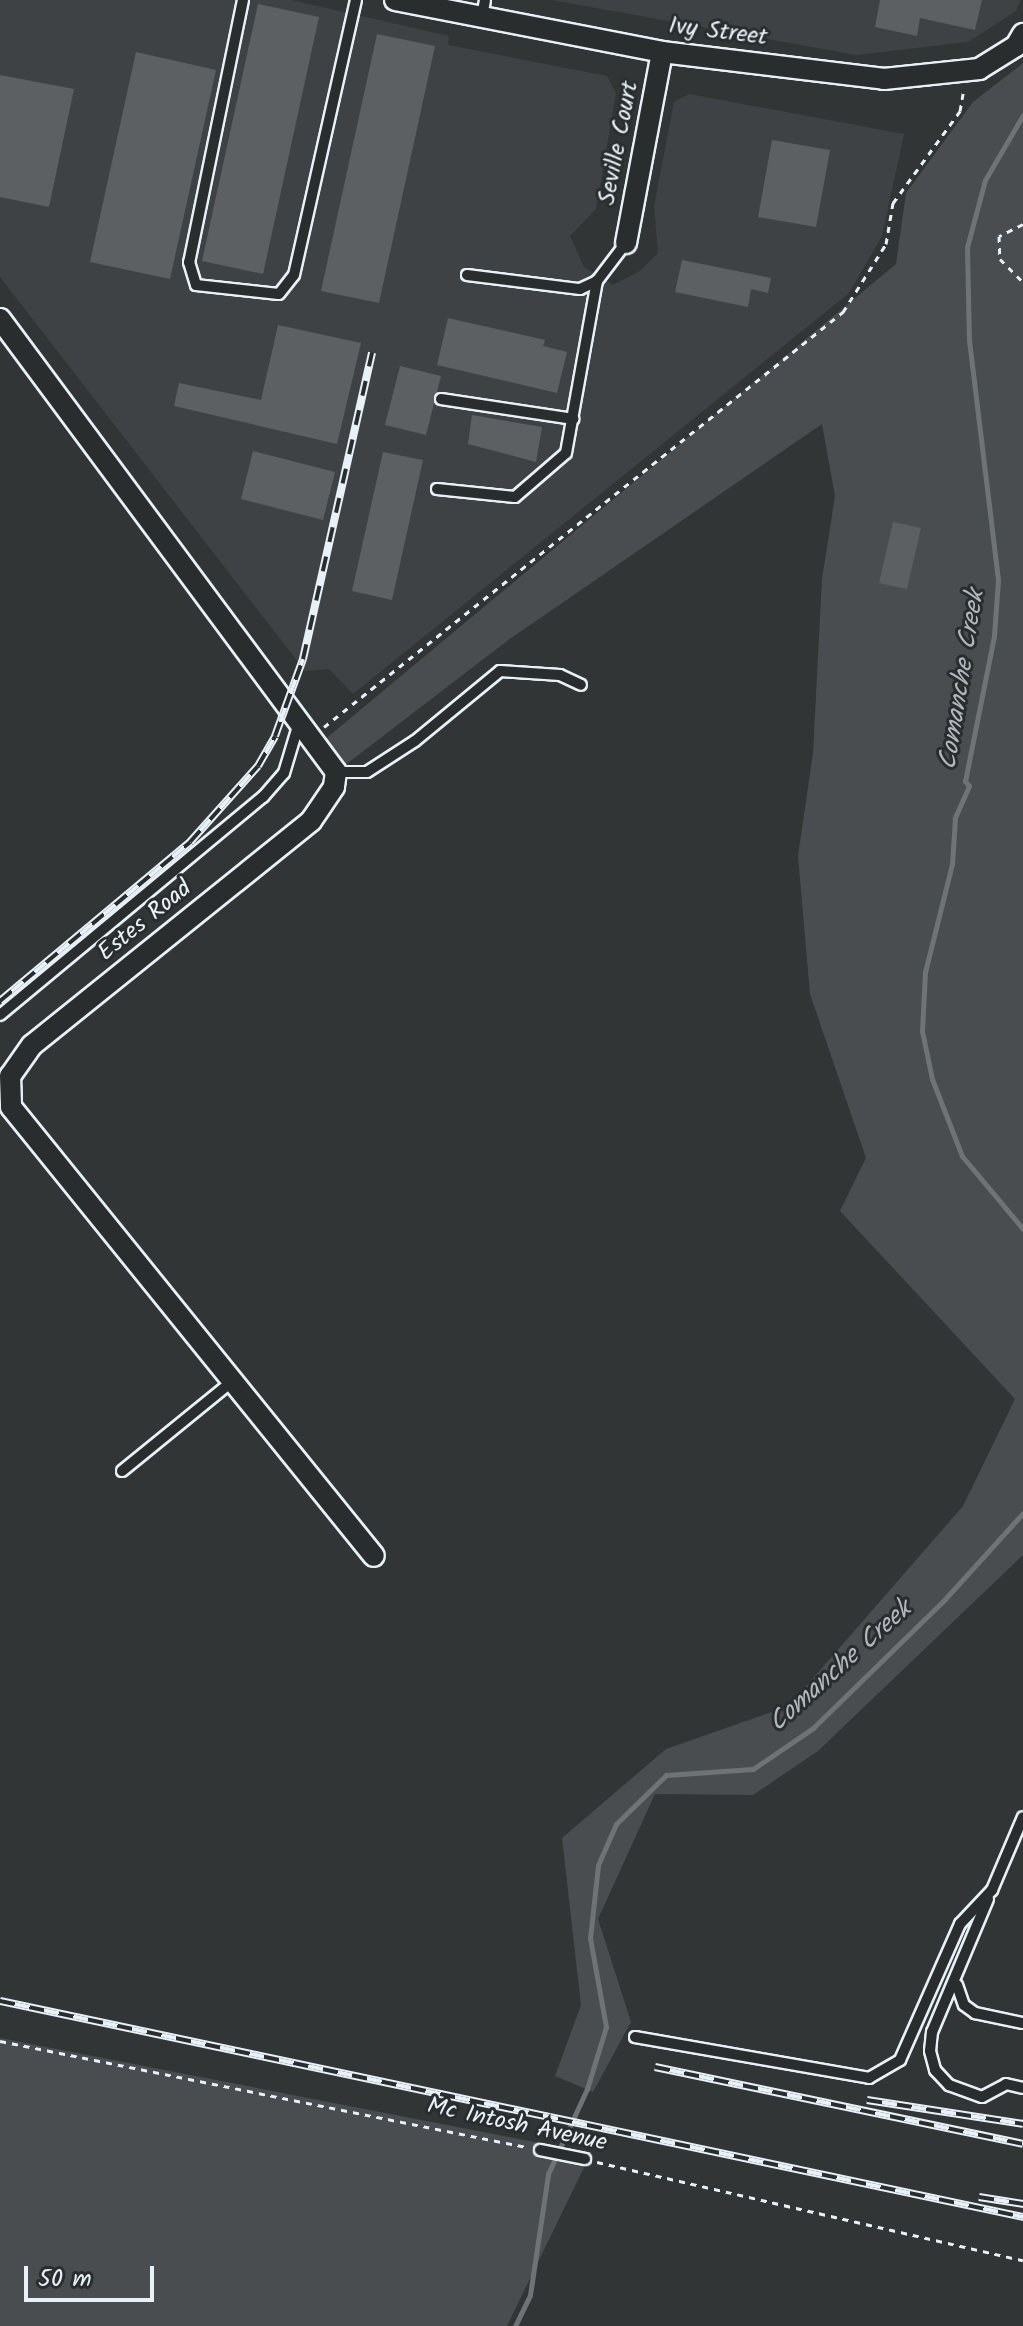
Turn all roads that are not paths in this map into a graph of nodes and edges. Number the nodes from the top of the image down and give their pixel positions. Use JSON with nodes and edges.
{"nodes":[{"id":1,"x":243,"y":0,"type":"edge"},
{"id":2,"x":356,"y":0,"type":"edge"},
{"id":3,"x":395,"y":0,"type":"edge"},
{"id":4,"x":441,"y":4,"type":"edge"},
{"id":5,"x":484,"y":8,"type":"edge"},
{"id":6,"x":1023,"y":34,"type":"edge"},
{"id":7,"x":662,"y":52,"type":"junction"},
{"id":8,"x":626,"y":243,"type":"joint"},
{"id":9,"x":467,"y":275,"type":"dead end"},
{"id":10,"x":597,"y":281,"type":"junction"},
{"id":11,"x":0,"y":319,"type":"edge"},
{"id":12,"x":441,"y":399,"type":"dead end"},
{"id":13,"x":573,"y":419,"type":"junction"},
{"id":14,"x":437,"y":489,"type":"dead end"},
{"id":15,"x":581,"y":685,"type":"dead end"},
{"id":16,"x":306,"y":729,"type":"junction"},
{"id":17,"x":336,"y":772,"type":"junction"},
{"id":18,"x":0,"y":1015,"type":"edge"},
{"id":19,"x":234,"y":1380,"type":"junction"},
{"id":20,"x":122,"y":1471,"type":"dead end"},
{"id":21,"x":374,"y":1556,"type":"dead end"},
{"id":22,"x":1023,"y":1817,"type":"edge"},
{"id":23,"x":992,"y":1890,"type":"junction"},
{"id":24,"x":956,"y":1983,"type":"junction"},
{"id":25,"x":1023,"y":2023,"type":"edge"},
{"id":26,"x":635,"y":2037,"type":"dead end"},
{"id":27,"x":1023,"y":2088,"type":"edge"},
{"id":28,"x":540,"y":2150,"type":"road end"},
{"id":29,"x":585,"y":2159,"type":"road end"}],
"edges":[{"from":1,"to":2,"type":"lane"},
{"from":3,"to":4,"type":"street","name":"Ivy Street"},
{"from":4,"to":5,"type":"street","name":"Ivy Street"},
{"from":5,"to":7,"type":"street","name":"Ivy Street"},
{"from":6,"to":7,"type":"street","name":"Ivy Street"},
{"from":7,"to":8,"type":"street","name":"Seville Court"},
{"from":8,"to":10,"type":"lane"},
{"from":9,"to":10,"type":"lane"},
{"from":10,"to":13,"type":"lane"},
{"from":11,"to":16,"type":"street"},
{"from":12,"to":13,"type":"lane"},
{"from":13,"to":14,"type":"lane"},
{"from":15,"to":17,"type":"lane"},
{"from":16,"to":17,"type":"street"},
{"from":16,"to":18,"type":"lane"},
{"from":17,"to":19,"type":"street","name":"Estes Road"},
{"from":19,"to":20,"type":"lane"},
{"from":19,"to":21,"type":"street","name":"Estes Road"},
{"from":22,"to":23,"type":"lane"},
{"from":23,"to":24,"type":"lane"},
{"from":23,"to":26,"type":"lane"},
{"from":24,"to":25,"type":"lane"},
{"from":24,"to":27,"type":"lane"},
{"from":28,"to":29,"type":"lane","name":"Mc Intosh Avenue"}]}
